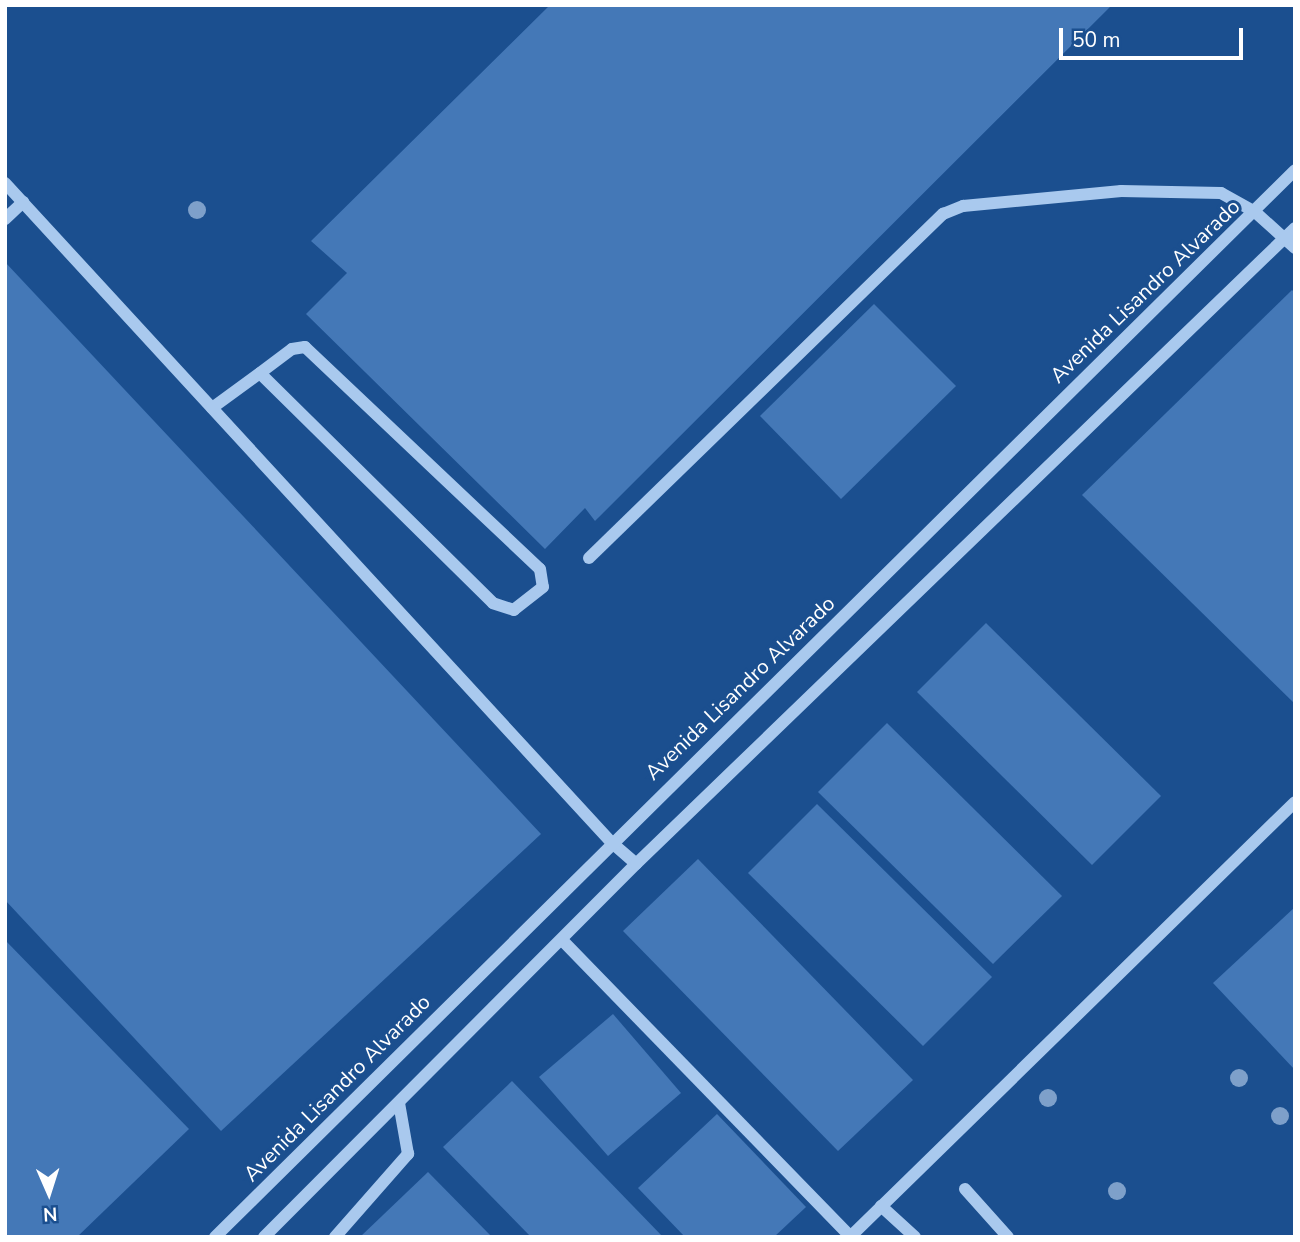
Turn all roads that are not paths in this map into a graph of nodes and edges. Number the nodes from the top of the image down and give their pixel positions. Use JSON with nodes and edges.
{"nodes":[{"id":1,"x":1295,"y":170,"type":"edge"},
{"id":2,"x":5,"y":183,"type":"edge"},
{"id":3,"x":23,"y":202,"type":"junction"},
{"id":4,"x":1254,"y":211,"type":"junction"},
{"id":5,"x":5,"y":219,"type":"edge"},
{"id":6,"x":1295,"y":228,"type":"edge"},
{"id":7,"x":1284,"y":238,"type":"junction"},
{"id":8,"x":1295,"y":248,"type":"edge"},
{"id":9,"x":260,"y":373,"type":"junction"},
{"id":10,"x":212,"y":408,"type":"junction"},
{"id":11,"x":589,"y":558,"type":"dead end"},
{"id":12,"x":1295,"y":802,"type":"edge"},
{"id":13,"x":611,"y":842,"type":"junction"},
{"id":14,"x":635,"y":864,"type":"junction"},
{"id":15,"x":562,"y":940,"type":"junction"},
{"id":16,"x":399,"y":1102,"type":"junction"},
{"id":17,"x":965,"y":1189,"type":"dead end"},
{"id":18,"x":881,"y":1206,"type":"junction"},
{"id":19,"x":215,"y":1237,"type":"edge"},
{"id":20,"x":264,"y":1237,"type":"edge"},
{"id":21,"x":335,"y":1237,"type":"edge"},
{"id":22,"x":851,"y":1237,"type":"edge"},
{"id":23,"x":915,"y":1237,"type":"edge"},
{"id":24,"x":1008,"y":1237,"type":"edge"}],
"edges":[{"from":1,"to":4,"type":"street","name":"Avenida Lisandro Alvarado"},
{"from":2,"to":3,"type":"street"},
{"from":3,"to":5,"type":"street"},
{"from":3,"to":10,"type":"street"},
{"from":4,"to":7,"type":"street"},
{"from":4,"to":11,"type":"street"},
{"from":4,"to":13,"type":"street","name":"Avenida Lisandro Alvarado"},
{"from":6,"to":7,"type":"street"},
{"from":7,"to":8,"type":"street"},
{"from":7,"to":14,"type":"street"},
{"from":9,"to":9,"type":"street"},
{"from":9,"to":10,"type":"street"},
{"from":10,"to":13,"type":"street"},
{"from":12,"to":18,"type":"street"},
{"from":13,"to":14,"type":"street"},
{"from":13,"to":19,"type":"street","name":"Avenida Lisandro Alvarado"},
{"from":14,"to":15,"type":"street"},
{"from":15,"to":16,"type":"street"},
{"from":15,"to":22,"type":"street"},
{"from":16,"to":20,"type":"street"},
{"from":16,"to":21,"type":"street"},
{"from":17,"to":24,"type":"street"},
{"from":18,"to":22,"type":"street"},
{"from":18,"to":23,"type":"street"}]}
